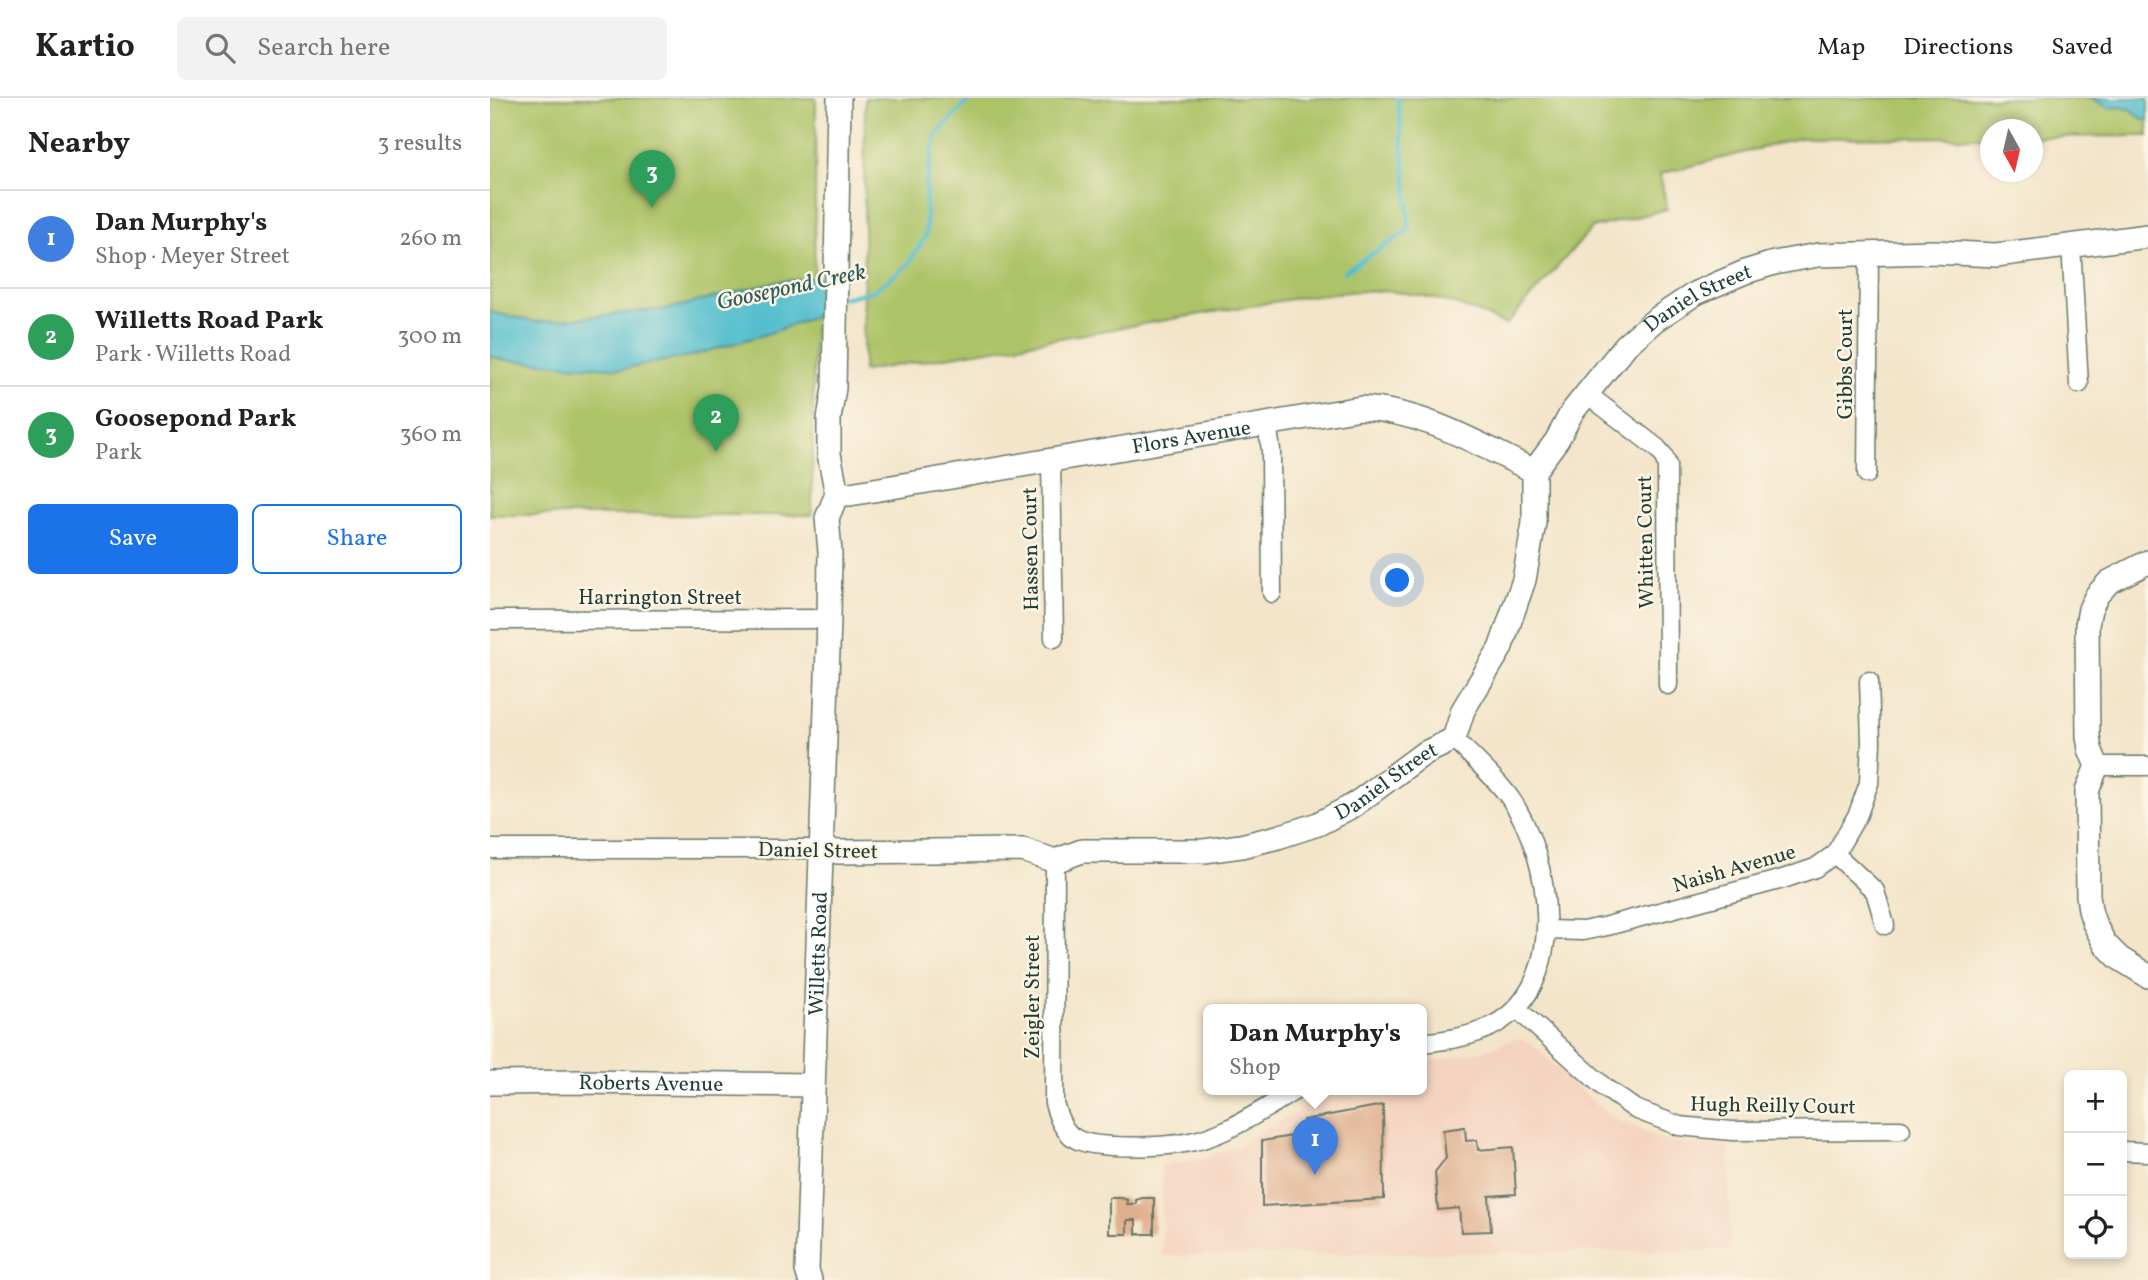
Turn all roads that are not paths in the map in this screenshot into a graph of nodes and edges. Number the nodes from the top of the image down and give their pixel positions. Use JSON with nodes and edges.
{"nodes":[{"id":1,"x":839,"y":98,"type":"edge"},
{"id":2,"x":2148,"y":236,"type":"edge"},
{"id":3,"x":2071,"y":244,"type":"junction"},
{"id":4,"x":1869,"y":254,"type":"junction"},
{"id":5,"x":2079,"y":384,"type":"dead end"},
{"id":6,"x":1587,"y":394,"type":"junction"},
{"id":7,"x":1267,"y":424,"type":"junction"},
{"id":8,"x":1051,"y":460,"type":"junction"},
{"id":9,"x":1534,"y":471,"type":"junction"},
{"id":10,"x":1867,"y":474,"type":"dead end"},
{"id":11,"x":844,"y":494,"type":"junction"},
{"id":12,"x":2148,"y":562,"type":"edge"},
{"id":13,"x":1272,"y":593,"type":"dead end"},
{"id":14,"x":829,"y":619,"type":"junction"},
{"id":15,"x":490,"y":620,"type":"edge"},
{"id":16,"x":1054,"y":638,"type":"dead end"},
{"id":17,"x":1870,"y":681,"type":"dead end"},
{"id":18,"x":1668,"y":685,"type":"dead end"},
{"id":19,"x":1454,"y":740,"type":"junction"},
{"id":20,"x":2096,"y":766,"type":"junction"},
{"id":21,"x":2148,"y":766,"type":"edge"},
{"id":22,"x":490,"y":849,"type":"edge"},
{"id":23,"x":822,"y":849,"type":"junction"},
{"id":24,"x":1835,"y":854,"type":"junction"},
{"id":25,"x":1055,"y":861,"type":"junction"},
{"id":26,"x":1885,"y":925,"type":"dead end"},
{"id":27,"x":1547,"y":930,"type":"junction"},
{"id":28,"x":2148,"y":976,"type":"edge"},
{"id":29,"x":1516,"y":1008,"type":"junction"},
{"id":30,"x":1427,"y":1042,"type":"edge"},
{"id":31,"x":490,"y":1083,"type":"edge"},
{"id":32,"x":813,"y":1085,"type":"junction"},
{"id":33,"x":1287,"y":1095,"type":"edge"},
{"id":34,"x":1901,"y":1130,"type":"dead end"},
{"id":35,"x":2127,"y":1151,"type":"edge"},
{"id":36,"x":2148,"y":1152,"type":"edge"},
{"id":37,"x":809,"y":1275,"type":"edge"}],
"edges":[{"from":1,"to":11,"type":"street"},
{"from":2,"to":3,"type":"street","name":"Daniel Street"},
{"from":3,"to":4,"type":"street","name":"Daniel Street"},
{"from":3,"to":5,"type":"street"},
{"from":4,"to":6,"type":"street","name":"Daniel Street"},
{"from":4,"to":10,"type":"street","name":"Gibbs Court"},
{"from":6,"to":9,"type":"street","name":"Daniel Street"},
{"from":6,"to":18,"type":"street","name":"Whitten Court"},
{"from":7,"to":8,"type":"street","name":"Flors Avenue"},
{"from":7,"to":9,"type":"street","name":"Flors Avenue"},
{"from":7,"to":13,"type":"street"},
{"from":8,"to":11,"type":"street","name":"Flors Avenue"},
{"from":8,"to":16,"type":"street","name":"Hassen Court"},
{"from":9,"to":19,"type":"street","name":"Daniel Street"},
{"from":11,"to":14,"type":"street","name":"Willetts Road"},
{"from":12,"to":20,"type":"street"},
{"from":14,"to":15,"type":"street","name":"Harrington Street"},
{"from":14,"to":23,"type":"street","name":"Willetts Road"},
{"from":17,"to":24,"type":"street"},
{"from":19,"to":25,"type":"street","name":"Daniel Street"},
{"from":19,"to":27,"type":"street"},
{"from":20,"to":21,"type":"street"},
{"from":20,"to":28,"type":"street"},
{"from":22,"to":23,"type":"street","name":"Daniel Street"},
{"from":23,"to":25,"type":"street","name":"Daniel Street"},
{"from":23,"to":32,"type":"street","name":"Willetts Road"},
{"from":24,"to":26,"type":"street"},
{"from":24,"to":27,"type":"street","name":"Naish Avenue"},
{"from":25,"to":33,"type":"street","name":"Zeigler Street"},
{"from":27,"to":29,"type":"street"},
{"from":29,"to":30,"type":"street"},
{"from":29,"to":34,"type":"street","name":"Hugh Reilly Court"},
{"from":31,"to":32,"type":"street","name":"Roberts Avenue"},
{"from":32,"to":37,"type":"street","name":"Willetts Road"},
{"from":35,"to":36,"type":"street"}]}
